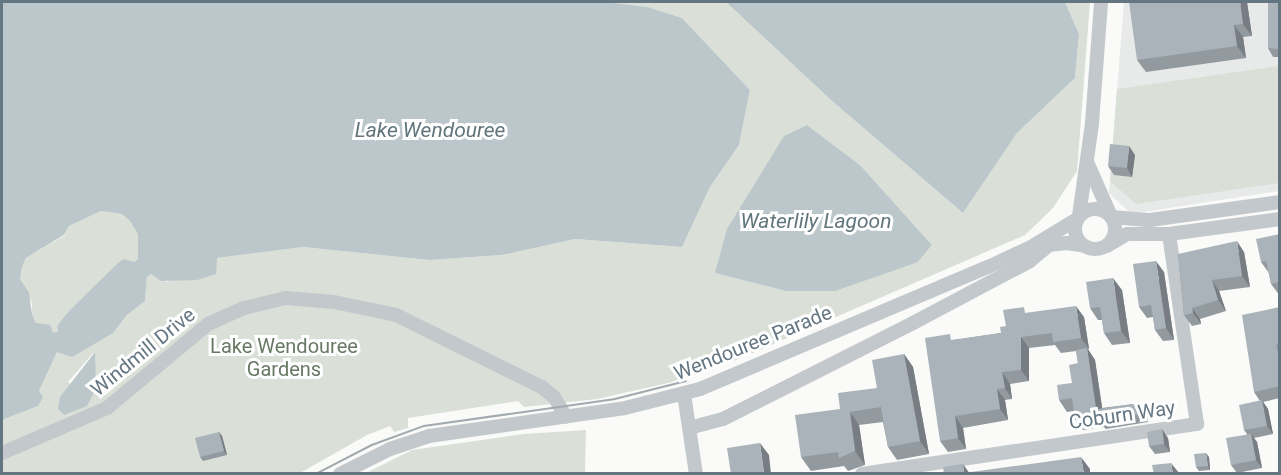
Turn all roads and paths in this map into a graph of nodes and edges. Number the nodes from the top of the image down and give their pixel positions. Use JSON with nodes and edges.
{"nodes":[{"id":1,"x":1101,"y":2,"type":"edge"},
{"id":2,"x":1088,"y":162,"type":"junction"},
{"id":3,"x":1280,"y":202,"type":"edge"},
{"id":4,"x":1111,"y":216,"type":"junction"},
{"id":5,"x":1078,"y":218,"type":"junction"},
{"id":6,"x":1280,"y":219,"type":"edge"},
{"id":7,"x":1169,"y":234,"type":"junction"},
{"id":8,"x":1049,"y":245,"type":"junction"},
{"id":9,"x":1085,"y":246,"type":"junction"},
{"id":10,"x":1107,"y":246,"type":"junction"},
{"id":11,"x":1031,"y":247,"type":"junction"},
{"id":12,"x":684,"y":394,"type":"junction"},
{"id":13,"x":566,"y":417,"type":"junction"},
{"id":14,"x":689,"y":428,"type":"junction"},
{"id":15,"x":2,"y":453,"type":"edge"},
{"id":16,"x":340,"y":474,"type":"edge"},
{"id":17,"x":696,"y":474,"type":"edge"},
{"id":18,"x":862,"y":474,"type":"edge"}],
"edges":[{"from":1,"to":2,"type":"street"},
{"from":2,"to":4,"type":"street"},
{"from":2,"to":5,"type":"street"},
{"from":3,"to":4,"type":"street"},
{"from":4,"to":5,"type":"street"},
{"from":4,"to":10,"type":"street"},
{"from":5,"to":9,"type":"street"},
{"from":5,"to":11,"type":"street","name":"Wendouree Parade"},
{"from":6,"to":7,"type":"street"},
{"from":7,"to":10,"type":"street"},
{"from":7,"to":18,"type":"street","name":"Coburn Way"},
{"from":8,"to":9,"type":"street","name":"Wendouree Parade"},
{"from":8,"to":11,"type":"street","name":"Wendouree Parade"},
{"from":8,"to":14,"type":"street"},
{"from":9,"to":10,"type":"street"},
{"from":11,"to":12,"type":"street","name":"Wendouree Parade"},
{"from":12,"to":13,"type":"street","name":"Wendouree Parade"},
{"from":12,"to":14,"type":"street"},
{"from":13,"to":15,"type":"street","name":"Windmill Drive"},
{"from":13,"to":16,"type":"street","name":"Wendouree Parade"},
{"from":14,"to":17,"type":"street"}]}
